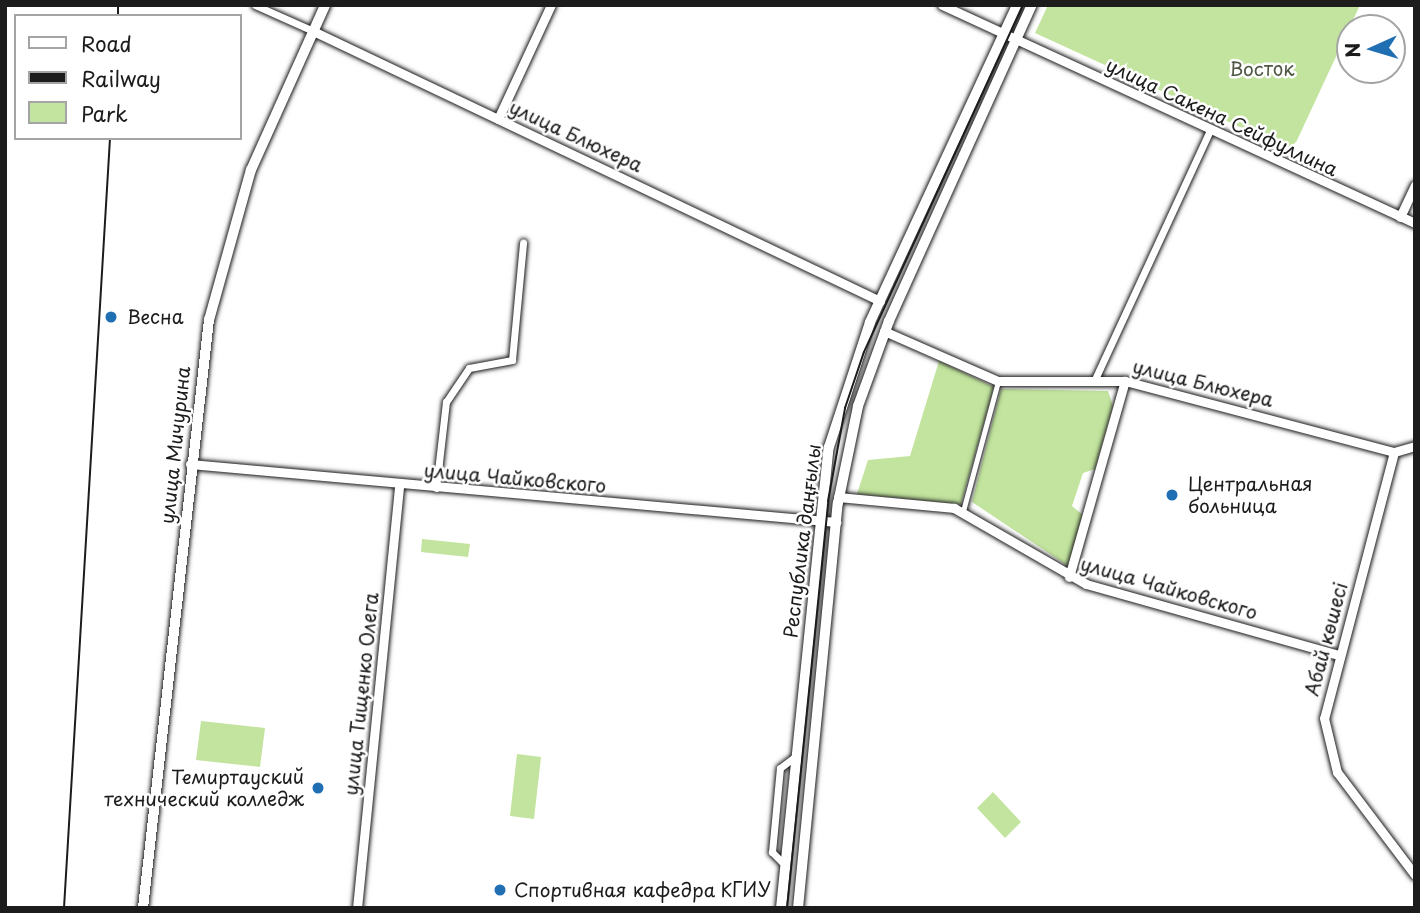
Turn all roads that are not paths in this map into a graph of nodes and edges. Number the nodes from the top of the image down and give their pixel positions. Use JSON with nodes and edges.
{"nodes":[{"id":1,"x":256,"y":5,"type":"edge"},
{"id":2,"x":325,"y":5,"type":"edge"},
{"id":3,"x":551,"y":5,"type":"edge"},
{"id":4,"x":942,"y":5,"type":"edge"},
{"id":5,"x":1017,"y":5,"type":"edge"},
{"id":6,"x":1032,"y":5,"type":"edge"},
{"id":7,"x":313,"y":31,"type":"junction"},
{"id":8,"x":1003,"y":33,"type":"junction"},
{"id":9,"x":1016,"y":40,"type":"junction"},
{"id":10,"x":498,"y":118,"type":"junction"},
{"id":11,"x":1209,"y":132,"type":"junction"},
{"id":12,"x":1415,"y":185,"type":"edge"},
{"id":13,"x":1400,"y":217,"type":"junction"},
{"id":14,"x":1415,"y":223,"type":"edge"},
{"id":15,"x":523,"y":243,"type":"dead end"},
{"id":16,"x":880,"y":301,"type":"junction"},
{"id":17,"x":884,"y":331,"type":"junction"},
{"id":18,"x":1095,"y":379,"type":"junction"},
{"id":19,"x":998,"y":381,"type":"junction"},
{"id":20,"x":1125,"y":381,"type":"junction"},
{"id":21,"x":1415,"y":446,"type":"edge"},
{"id":22,"x":1394,"y":452,"type":"junction"},
{"id":23,"x":190,"y":464,"type":"junction"},
{"id":24,"x":399,"y":485,"type":"junction"},
{"id":25,"x":436,"y":488,"type":"junction"},
{"id":26,"x":838,"y":497,"type":"junction"},
{"id":27,"x":963,"y":511,"type":"junction"},
{"id":28,"x":819,"y":520,"type":"junction"},
{"id":29,"x":836,"y":522,"type":"junction"},
{"id":30,"x":1069,"y":578,"type":"junction"},
{"id":31,"x":1339,"y":655,"type":"junction"},
{"id":32,"x":1415,"y":875,"type":"edge"},
{"id":33,"x":143,"y":908,"type":"edge"},
{"id":34,"x":357,"y":908,"type":"edge"},
{"id":35,"x":781,"y":908,"type":"edge"},
{"id":36,"x":798,"y":908,"type":"edge"}],
"edges":[{"from":1,"to":7,"type":"street","name":"улица Блюхера"},
{"from":2,"to":7,"type":"main road","name":"улица Мичурина"},
{"from":3,"to":10,"type":"street"},
{"from":4,"to":8,"type":"street"},
{"from":5,"to":8,"type":"main road","name":"Республика даңғылы"},
{"from":6,"to":9,"type":"main road","name":"Республика даңғылы"},
{"from":7,"to":10,"type":"street","name":"улица Блюхера"},
{"from":7,"to":23,"type":"main road","name":"улица Мичурина"},
{"from":8,"to":9,"type":"street","name":"улица Сакена Сейфуллина"},
{"from":8,"to":16,"type":"main road","name":"Республика даңғылы"},
{"from":9,"to":11,"type":"street","name":"улица Сакена Сейфуллина"},
{"from":9,"to":17,"type":"main road","name":"Республика даңғылы"},
{"from":10,"to":16,"type":"street","name":"улица Блюхера"},
{"from":11,"to":13,"type":"street","name":"улица Сакена Сейфуллина"},
{"from":11,"to":18,"type":"street"},
{"from":12,"to":13,"type":"street"},
{"from":13,"to":14,"type":"street","name":"улица Сакена Сейфуллина"},
{"from":15,"to":25,"type":"street"},
{"from":16,"to":28,"type":"main road","name":"Республика даңғылы"},
{"from":17,"to":19,"type":"street","name":"улица Блюхера"},
{"from":17,"to":26,"type":"main road","name":"Республика даңғылы"},
{"from":18,"to":19,"type":"street","name":"улица Блюхера"},
{"from":18,"to":20,"type":"street","name":"улица Блюхера"},
{"from":19,"to":27,"type":"street"},
{"from":20,"to":22,"type":"street","name":"улица Блюхера"},
{"from":20,"to":30,"type":"street"},
{"from":21,"to":22,"type":"street"},
{"from":22,"to":31,"type":"street","name":"Абай көшесі"},
{"from":23,"to":24,"type":"street","name":"улица Чайковского"},
{"from":23,"to":33,"type":"main road","name":"улица Мичурина"},
{"from":24,"to":25,"type":"street","name":"улица Чайковского"},
{"from":24,"to":34,"type":"street","name":"улица Тищенко Олега"},
{"from":25,"to":28,"type":"street","name":"улица Чайковского"},
{"from":26,"to":27,"type":"street","name":"улица Чайковского"},
{"from":26,"to":29,"type":"main road","name":"Республика даңғылы"},
{"from":27,"to":30,"type":"street","name":"улица Чайковского"},
{"from":28,"to":29,"type":"street","name":"улица Чайковского"},
{"from":28,"to":35,"type":"main road","name":"Республика даңғылы"},
{"from":29,"to":36,"type":"main road","name":"Республика даңғылы"},
{"from":30,"to":31,"type":"street","name":"улица Чайковского"},
{"from":31,"to":32,"type":"street","name":"Абай көшесі"}]}
